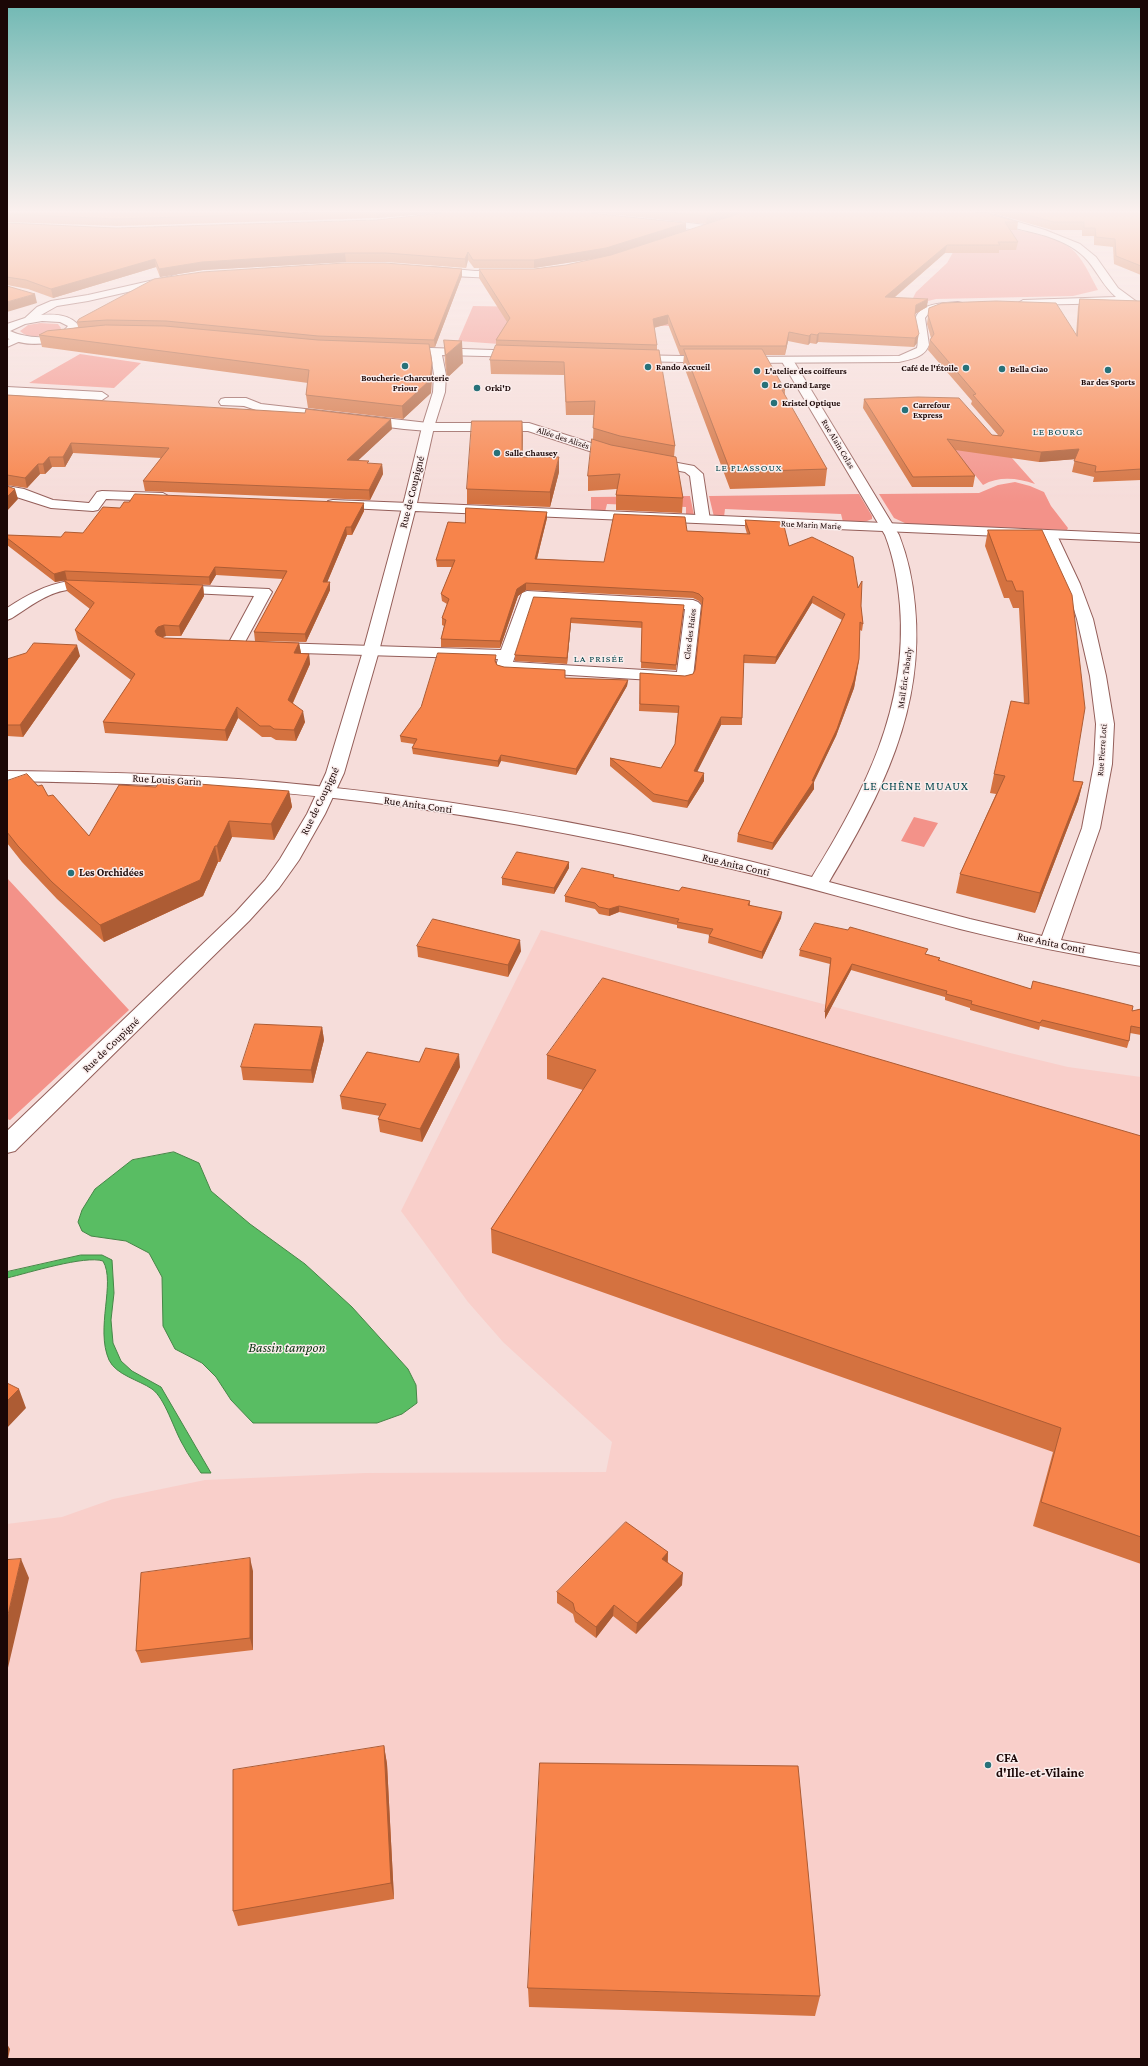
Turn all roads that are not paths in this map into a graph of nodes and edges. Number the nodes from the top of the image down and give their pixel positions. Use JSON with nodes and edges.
{"nodes":[{"id":1,"x":35,"y":309,"type":"edge"},
{"id":2,"x":66,"y":309,"type":"edge"},
{"id":3,"x":92,"y":309,"type":"edge"},
{"id":4,"x":931,"y":309,"type":"edge"},
{"id":5,"x":29,"y":320,"type":"junction"},
{"id":6,"x":76,"y":325,"type":"junction"},
{"id":7,"x":9,"y":334,"type":"edge"},
{"id":8,"x":388,"y":350,"type":"edge"},
{"id":9,"x":436,"y":352,"type":"junction"},
{"id":10,"x":533,"y":355,"type":"edge"},
{"id":11,"x":619,"y":358,"type":"edge"},
{"id":12,"x":787,"y":360,"type":"junction"},
{"id":13,"x":7,"y":391,"type":"edge"},
{"id":14,"x":102,"y":396,"type":"dead end"},
{"id":15,"x":225,"y":402,"type":"dead end"},
{"id":16,"x":428,"y":427,"type":"junction"},
{"id":17,"x":7,"y":490,"type":"edge"},
{"id":18,"x":180,"y":498,"type":"edge"},
{"id":19,"x":322,"y":504,"type":"edge"},
{"id":20,"x":409,"y":507,"type":"junction"},
{"id":21,"x":703,"y":520,"type":"junction"},
{"id":22,"x":889,"y":528,"type":"junction"},
{"id":23,"x":1050,"y":534,"type":"junction"},
{"id":24,"x":1141,"y":538,"type":"edge"},
{"id":25,"x":114,"y":586,"type":"edge"},
{"id":26,"x":161,"y":588,"type":"edge"},
{"id":27,"x":7,"y":615,"type":"edge"},
{"id":28,"x":371,"y":651,"type":"junction"},
{"id":29,"x":508,"y":655,"type":"junction"},
{"id":30,"x":7,"y":776,"type":"edge"},
{"id":31,"x":327,"y":792,"type":"junction"},
{"id":32,"x":818,"y":884,"type":"junction"},
{"id":33,"x":1049,"y":944,"type":"junction"},
{"id":34,"x":1141,"y":960,"type":"edge"},
{"id":35,"x":7,"y":1145,"type":"edge"}],
"edges":[{"from":1,"to":5,"type":"street"},
{"from":2,"to":6,"type":"street"},
{"from":3,"to":6,"type":"street"},
{"from":4,"to":12,"type":"street"},
{"from":5,"to":6,"type":"street"},
{"from":5,"to":7,"type":"street"},
{"from":6,"to":7,"type":"street"},
{"from":8,"to":9,"type":"street"},
{"from":9,"to":10,"type":"street"},
{"from":9,"to":16,"type":"street","name":"Rue de Coupigné"},
{"from":11,"to":12,"type":"street"},
{"from":12,"to":22,"type":"street","name":"Rue Alain Colas"},
{"from":13,"to":14,"type":"street"},
{"from":15,"to":16,"type":"street","name":"Allée des Alizés"},
{"from":16,"to":20,"type":"street","name":"Rue de Coupigné"},
{"from":16,"to":21,"type":"street","name":"Allée des Alizés"},
{"from":17,"to":18,"type":"street"},
{"from":19,"to":20,"type":"street","name":"Rue Marin Marie"},
{"from":20,"to":21,"type":"street","name":"Rue Marin Marie"},
{"from":20,"to":28,"type":"street","name":"Rue de Coupigné"},
{"from":21,"to":22,"type":"street","name":"Rue Marin Marie"},
{"from":22,"to":23,"type":"street","name":"Rue Marin Marie"},
{"from":22,"to":32,"type":"street","name":"Mail Éric Tabarly"},
{"from":23,"to":24,"type":"street","name":"Rue Marin Marie"},
{"from":23,"to":33,"type":"street","name":"Rue Pierre Loti"},
{"from":25,"to":27,"type":"street"},
{"from":26,"to":28,"type":"street"},
{"from":28,"to":29,"type":"street"},
{"from":28,"to":31,"type":"street","name":"Rue de Coupigné"},
{"from":29,"to":29,"type":"street","name":"Clos des Haies"},
{"from":30,"to":31,"type":"street","name":"Rue Louis Garin"},
{"from":31,"to":32,"type":"street","name":"Rue Anita Conti"},
{"from":31,"to":35,"type":"street","name":"Rue de Coupigné"},
{"from":32,"to":33,"type":"street","name":"Rue Anita Conti"},
{"from":33,"to":34,"type":"street","name":"Rue Anita Conti"}]}
